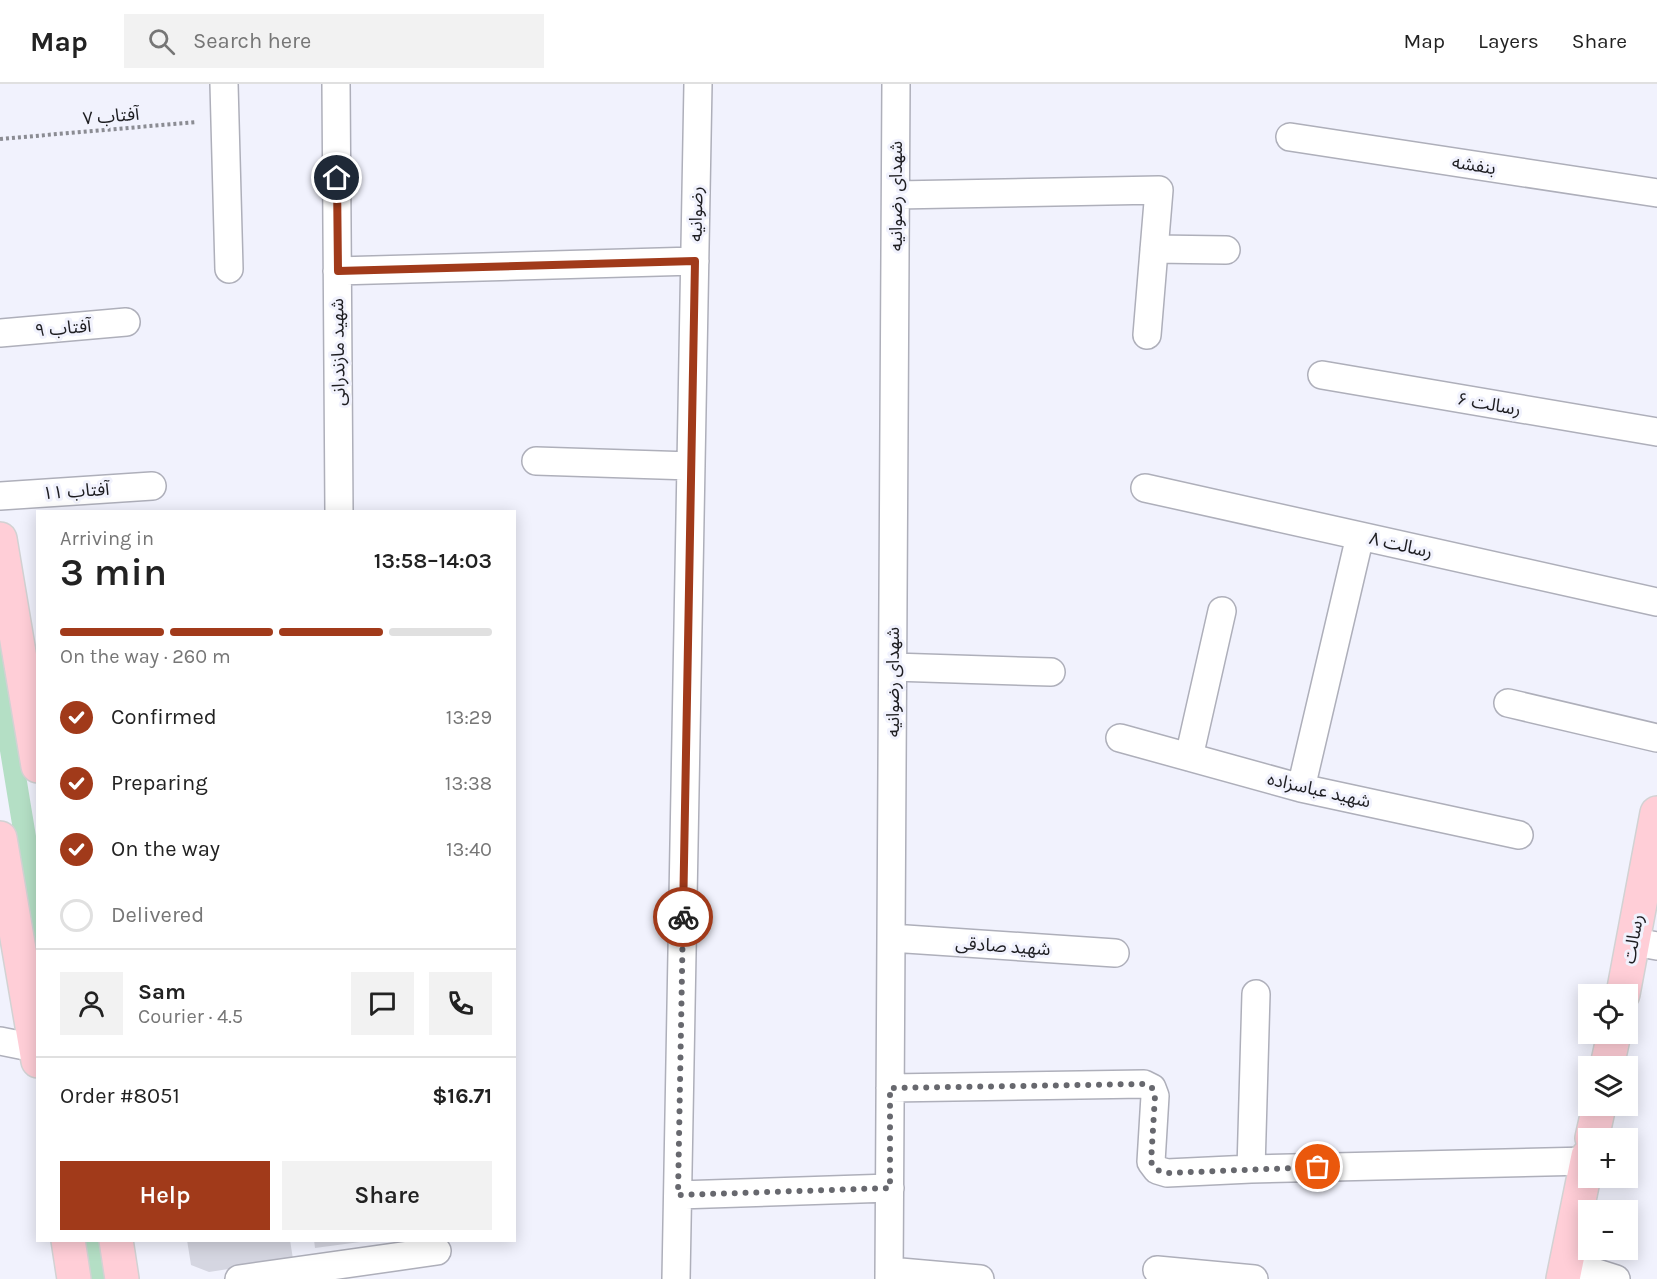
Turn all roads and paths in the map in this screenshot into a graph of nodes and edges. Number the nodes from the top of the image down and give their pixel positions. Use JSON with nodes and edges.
{"nodes":[{"id":1,"x":224,"y":84,"type":"edge"},
{"id":2,"x":336,"y":84,"type":"edge"},
{"id":3,"x":698,"y":84,"type":"edge"},
{"id":4,"x":896,"y":84,"type":"edge"},
{"id":5,"x":225,"y":120,"type":"junction"},
{"id":6,"x":1290,"y":137,"type":"dead end"},
{"id":7,"x":0,"y":139,"type":"edge"},
{"id":8,"x":1657,"y":193,"type":"edge"},
{"id":9,"x":896,"y":195,"type":"junction"},
{"id":10,"x":1154,"y":249,"type":"junction"},
{"id":11,"x":1226,"y":250,"type":"dead end"},
{"id":12,"x":695,"y":261,"type":"junction"},
{"id":13,"x":229,"y":269,"type":"dead end"},
{"id":14,"x":338,"y":271,"type":"junction"},
{"id":15,"x":126,"y":322,"type":"dead end"},
{"id":16,"x":0,"y":333,"type":"edge"},
{"id":17,"x":1147,"y":335,"type":"dead end"},
{"id":18,"x":1322,"y":375,"type":"dead end"},
{"id":19,"x":1657,"y":432,"type":"edge"},
{"id":20,"x":536,"y":461,"type":"dead end"},
{"id":21,"x":691,"y":466,"type":"junction"},
{"id":22,"x":152,"y":486,"type":"dead end"},
{"id":23,"x":1145,"y":488,"type":"dead end"},
{"id":24,"x":0,"y":496,"type":"edge"},
{"id":25,"x":339,"y":510,"type":"edge"},
{"id":26,"x":1360,"y":536,"type":"junction"},
{"id":27,"x":0,"y":539,"type":"edge"},
{"id":28,"x":1657,"y":602,"type":"edge"},
{"id":29,"x":1222,"y":611,"type":"dead end"},
{"id":30,"x":893,"y":667,"type":"junction"},
{"id":31,"x":1052,"y":672,"type":"dead end"},
{"id":32,"x":1508,"y":703,"type":"dead end"},
{"id":33,"x":1120,"y":738,"type":"dead end"},
{"id":34,"x":1657,"y":738,"type":"edge"},
{"id":35,"x":36,"y":754,"type":"edge"},
{"id":36,"x":1189,"y":757,"type":"junction"},
{"id":37,"x":1301,"y":788,"type":"junction"},
{"id":38,"x":1657,"y":813,"type":"edge"},
{"id":39,"x":1519,"y":835,"type":"dead end"},
{"id":40,"x":0,"y":838,"type":"edge"},
{"id":41,"x":891,"y":938,"type":"junction"},
{"id":42,"x":1645,"y":944,"type":"edge"},
{"id":43,"x":1115,"y":953,"type":"dead end"},
{"id":44,"x":1627,"y":984,"type":"edge"},
{"id":45,"x":1256,"y":994,"type":"dead end"},
{"id":46,"x":0,"y":1041,"type":"edge"},
{"id":47,"x":36,"y":1054,"type":"edge"},
{"id":48,"x":890,"y":1088,"type":"junction"},
{"id":49,"x":1578,"y":1153,"type":"edge"},
{"id":50,"x":1251,"y":1169,"type":"junction"},
{"id":51,"x":890,"y":1188,"type":"junction"},
{"id":52,"x":1581,"y":1188,"type":"edge"},
{"id":53,"x":678,"y":1195,"type":"junction"},
{"id":54,"x":68,"y":1242,"type":"edge"},
{"id":55,"x":116,"y":1242,"type":"edge"},
{"id":56,"x":437,"y":1251,"type":"dead end"},
{"id":57,"x":1157,"y":1270,"type":"dead end"},
{"id":58,"x":1564,"y":1271,"type":"edge"},
{"id":59,"x":889,"y":1275,"type":"edge"},
{"id":60,"x":74,"y":1279,"type":"edge"},
{"id":61,"x":122,"y":1279,"type":"edge"},
{"id":62,"x":239,"y":1279,"type":"edge"},
{"id":63,"x":676,"y":1279,"type":"edge"},
{"id":64,"x":980,"y":1279,"type":"edge"},
{"id":65,"x":1254,"y":1279,"type":"edge"},
{"id":66,"x":1616,"y":1279,"type":"edge"}],
"edges":[{"from":1,"to":5,"type":"street"},
{"from":2,"to":14,"type":"street","name":"شهید مازندرانی"},
{"from":3,"to":12,"type":"street","name":"رضوانیه"},
{"from":4,"to":9,"type":"street","name":"شهدای رضوانیه"},
{"from":5,"to":7,"type":"path","name":"آفتاب ۷"},
{"from":5,"to":13,"type":"street"},
{"from":6,"to":8,"type":"street","name":"بنفشه"},
{"from":9,"to":10,"type":"street"},
{"from":9,"to":30,"type":"street","name":"شهدای رضوانیه"},
{"from":10,"to":11,"type":"street"},
{"from":10,"to":17,"type":"street"},
{"from":12,"to":14,"type":"street"},
{"from":12,"to":21,"type":"street","name":"رضوانیه"},
{"from":14,"to":25,"type":"street","name":"شهید مازندرانی"},
{"from":15,"to":16,"type":"street","name":"آفتاب ۹"},
{"from":18,"to":19,"type":"street","name":"رسالت ۶"},
{"from":20,"to":21,"type":"street"},
{"from":21,"to":53,"type":"street","name":"رضوانیه"},
{"from":22,"to":24,"type":"street","name":"آفتاب ۱۱"},
{"from":23,"to":26,"type":"street","name":"رسالت ۸"},
{"from":26,"to":28,"type":"street","name":"رسالت ۸"},
{"from":26,"to":37,"type":"street"},
{"from":27,"to":35,"type":"main road"},
{"from":29,"to":36,"type":"street"},
{"from":30,"to":31,"type":"street"},
{"from":30,"to":41,"type":"street","name":"شهدای رضوانیه"},
{"from":32,"to":34,"type":"street"},
{"from":33,"to":36,"type":"street","name":"شهید عباسزاده"},
{"from":36,"to":37,"type":"street","name":"شهید عباسزاده"},
{"from":37,"to":39,"type":"street","name":"شهید عباسزاده"},
{"from":38,"to":42,"type":"main road","name":"رسالت"},
{"from":40,"to":47,"type":"main road"},
{"from":41,"to":43,"type":"street","name":"شهید صادقی"},
{"from":41,"to":48,"type":"street","name":"شهدای رضوانیه"},
{"from":42,"to":44,"type":"main road","name":"رسالت"},
{"from":45,"to":50,"type":"street"},
{"from":46,"to":47,"type":"street"},
{"from":48,"to":50,"type":"street"},
{"from":48,"to":51,"type":"street","name":"شهدای رضوانیه"},
{"from":49,"to":50,"type":"street"},
{"from":51,"to":53,"type":"street"},
{"from":51,"to":59,"type":"street","name":"شهدای رضوانیه"},
{"from":52,"to":58,"type":"main road"},
{"from":53,"to":63,"type":"street","name":"رضوانیه"},
{"from":54,"to":60,"type":"main road"},
{"from":55,"to":61,"type":"main road"},
{"from":56,"to":62,"type":"street"},
{"from":57,"to":65,"type":"street"},
{"from":58,"to":66,"type":"street"},
{"from":59,"to":64,"type":"street"}]}
